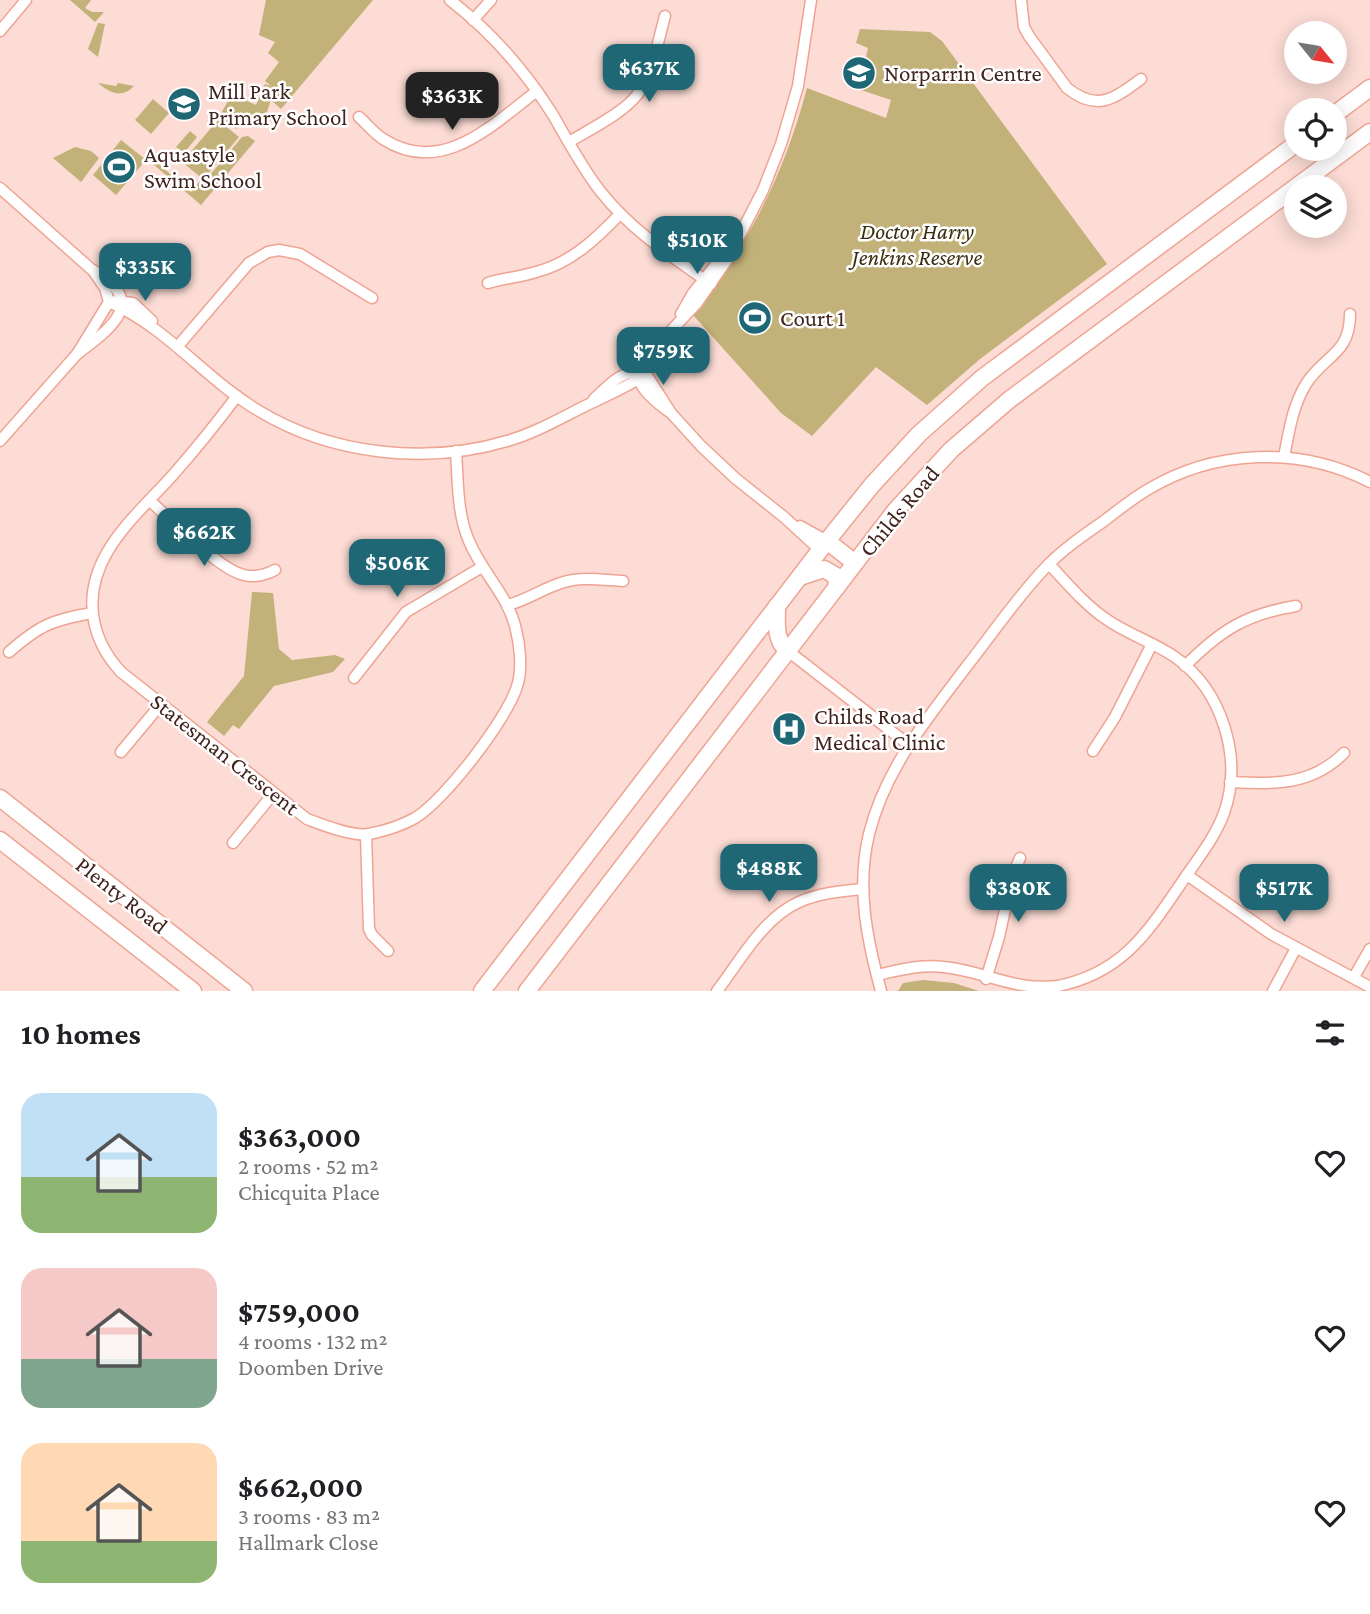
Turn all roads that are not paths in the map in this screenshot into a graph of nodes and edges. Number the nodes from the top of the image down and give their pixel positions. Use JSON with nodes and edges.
{"nodes":[{"id":1,"x":26,"y":0,"type":"edge"},
{"id":2,"x":450,"y":0,"type":"edge"},
{"id":3,"x":491,"y":0,"type":"edge"},
{"id":4,"x":811,"y":0,"type":"edge"},
{"id":5,"x":1021,"y":0,"type":"edge"},
{"id":6,"x":665,"y":16,"type":"dead end"},
{"id":7,"x":473,"y":20,"type":"junction"},
{"id":8,"x":0,"y":31,"type":"edge"},
{"id":9,"x":1141,"y":79,"type":"dead end"},
{"id":10,"x":1370,"y":89,"type":"edge"},
{"id":11,"x":537,"y":91,"type":"junction"},
{"id":12,"x":1347,"y":105,"type":"edge"},
{"id":13,"x":359,"y":117,"type":"dead end"},
{"id":14,"x":1370,"y":132,"type":"edge"},
{"id":15,"x":569,"y":142,"type":"junction"},
{"id":16,"x":1284,"y":153,"type":"edge"},
{"id":17,"x":0,"y":188,"type":"edge"},
{"id":18,"x":620,"y":214,"type":"junction"},
{"id":19,"x":91,"y":269,"type":"junction"},
{"id":20,"x":707,"y":282,"type":"junction"},
{"id":21,"x":488,"y":283,"type":"dead end"},
{"id":22,"x":372,"y":298,"type":"dead end"},
{"id":23,"x":109,"y":302,"type":"junction"},
{"id":24,"x":121,"y":304,"type":"junction"},
{"id":25,"x":1350,"y":314,"type":"dead end"},
{"id":26,"x":178,"y":346,"type":"junction"},
{"id":27,"x":77,"y":354,"type":"junction"},
{"id":28,"x":640,"y":375,"type":"junction"},
{"id":29,"x":237,"y":397,"type":"junction"},
{"id":30,"x":0,"y":442,"type":"edge"},
{"id":31,"x":456,"y":451,"type":"junction"},
{"id":32,"x":1284,"y":457,"type":"junction"},
{"id":33,"x":1370,"y":482,"type":"edge"},
{"id":34,"x":150,"y":501,"type":"junction"},
{"id":35,"x":823,"y":546,"type":"junction"},
{"id":36,"x":1049,"y":564,"type":"junction"},
{"id":37,"x":482,"y":567,"type":"junction"},
{"id":38,"x":852,"y":567,"type":"junction"},
{"id":39,"x":275,"y":570,"type":"dead end"},
{"id":40,"x":800,"y":577,"type":"junction"},
{"id":41,"x":623,"y":581,"type":"dead end"},
{"id":42,"x":837,"y":587,"type":"junction"},
{"id":43,"x":508,"y":605,"type":"junction"},
{"id":44,"x":777,"y":606,"type":"junction"},
{"id":45,"x":1296,"y":606,"type":"dead end"},
{"id":46,"x":92,"y":613,"type":"junction"},
{"id":47,"x":1152,"y":644,"type":"junction"},
{"id":48,"x":788,"y":651,"type":"junction"},
{"id":49,"x":9,"y":652,"type":"dead end"},
{"id":50,"x":1185,"y":666,"type":"junction"},
{"id":51,"x":354,"y":678,"type":"dead end"},
{"id":52,"x":161,"y":704,"type":"junction"},
{"id":53,"x":909,"y":745,"type":"junction"},
{"id":54,"x":1093,"y":751,"type":"dead end"},
{"id":55,"x":121,"y":752,"type":"dead end"},
{"id":56,"x":1344,"y":753,"type":"dead end"},
{"id":57,"x":1230,"y":782,"type":"junction"},
{"id":58,"x":273,"y":794,"type":"junction"},
{"id":59,"x":0,"y":798,"type":"edge"},
{"id":60,"x":366,"y":835,"type":"junction"},
{"id":61,"x":0,"y":840,"type":"edge"},
{"id":62,"x":233,"y":843,"type":"dead end"},
{"id":63,"x":1020,"y":858,"type":"dead end"},
{"id":64,"x":1187,"y":875,"type":"junction"},
{"id":65,"x":863,"y":889,"type":"junction"},
{"id":66,"x":1296,"y":948,"type":"junction"},
{"id":67,"x":1370,"y":949,"type":"edge"},
{"id":68,"x":388,"y":951,"type":"dead end"},
{"id":69,"x":877,"y":975,"type":"junction"},
{"id":70,"x":1353,"y":977,"type":"junction"},
{"id":71,"x":986,"y":979,"type":"junction"},
{"id":72,"x":1370,"y":987,"type":"edge"},
{"id":73,"x":1045,"y":990,"type":"edge"},
{"id":74,"x":192,"y":991,"type":"edge"},
{"id":75,"x":244,"y":991,"type":"edge"},
{"id":76,"x":482,"y":991,"type":"edge"},
{"id":77,"x":527,"y":991,"type":"edge"},
{"id":78,"x":717,"y":991,"type":"edge"},
{"id":79,"x":881,"y":991,"type":"edge"},
{"id":80,"x":1273,"y":991,"type":"edge"}],
"edges":[{"from":1,"to":8,"type":"street"},
{"from":2,"to":7,"type":"street"},
{"from":3,"to":7,"type":"street"},
{"from":4,"to":20,"type":"street"},
{"from":5,"to":9,"type":"street"},
{"from":6,"to":15,"type":"street"},
{"from":7,"to":11,"type":"street"},
{"from":10,"to":12,"type":"main road"},
{"from":11,"to":13,"type":"street"},
{"from":11,"to":15,"type":"street"},
{"from":14,"to":38,"type":"main road","name":"Childs Road"},
{"from":15,"to":18,"type":"street"},
{"from":16,"to":35,"type":"main road","name":"Childs Road"},
{"from":17,"to":19,"type":"street"},
{"from":18,"to":20,"type":"street"},
{"from":18,"to":21,"type":"street"},
{"from":19,"to":23,"type":"street"},
{"from":19,"to":24,"type":"street"},
{"from":20,"to":28,"type":"street"},
{"from":22,"to":26,"type":"street"},
{"from":23,"to":24,"type":"street"},
{"from":23,"to":27,"type":"street"},
{"from":24,"to":26,"type":"street"},
{"from":24,"to":27,"type":"street"},
{"from":25,"to":32,"type":"street"},
{"from":26,"to":29,"type":"street"},
{"from":27,"to":30,"type":"street"},
{"from":28,"to":31,"type":"street"},
{"from":28,"to":35,"type":"street"},
{"from":29,"to":31,"type":"street"},
{"from":29,"to":34,"type":"street","name":"Statesman Crescent"},
{"from":31,"to":37,"type":"street"},
{"from":32,"to":33,"type":"street"},
{"from":32,"to":36,"type":"street"},
{"from":34,"to":39,"type":"street"},
{"from":34,"to":46,"type":"street","name":"Statesman Crescent"},
{"from":35,"to":38,"type":"main road"},
{"from":35,"to":40,"type":"main road","name":"Childs Road"},
{"from":36,"to":47,"type":"street"},
{"from":36,"to":53,"type":"street"},
{"from":37,"to":43,"type":"street"},
{"from":37,"to":51,"type":"street"},
{"from":38,"to":42,"type":"main road","name":"Childs Road"},
{"from":40,"to":42,"type":"main road"},
{"from":40,"to":44,"type":"main road","name":"Childs Road"},
{"from":41,"to":43,"type":"street"},
{"from":42,"to":48,"type":"main road","name":"Childs Road"},
{"from":43,"to":60,"type":"street"},
{"from":44,"to":48,"type":"main road"},
{"from":44,"to":76,"type":"main road","name":"Childs Road"},
{"from":45,"to":50,"type":"street"},
{"from":46,"to":49,"type":"street"},
{"from":46,"to":52,"type":"street","name":"Statesman Crescent"},
{"from":47,"to":50,"type":"street"},
{"from":47,"to":54,"type":"street"},
{"from":48,"to":53,"type":"street"},
{"from":48,"to":77,"type":"main road","name":"Childs Road"},
{"from":50,"to":57,"type":"street"},
{"from":52,"to":55,"type":"street"},
{"from":52,"to":58,"type":"street","name":"Statesman Crescent"},
{"from":53,"to":65,"type":"street"},
{"from":56,"to":57,"type":"street"},
{"from":57,"to":64,"type":"street"},
{"from":58,"to":60,"type":"street","name":"Statesman Crescent"},
{"from":58,"to":62,"type":"street"},
{"from":59,"to":75,"type":"main road","name":"Plenty Road"},
{"from":60,"to":68,"type":"street"},
{"from":61,"to":74,"type":"main road","name":"Plenty Road"},
{"from":63,"to":71,"type":"street"},
{"from":64,"to":66,"type":"street"},
{"from":64,"to":73,"type":"street"},
{"from":65,"to":69,"type":"street"},
{"from":65,"to":78,"type":"street"},
{"from":66,"to":70,"type":"street"},
{"from":66,"to":80,"type":"street"},
{"from":67,"to":70,"type":"street"},
{"from":69,"to":71,"type":"street"},
{"from":69,"to":79,"type":"street"},
{"from":70,"to":72,"type":"street"},
{"from":71,"to":73,"type":"street"}]}
